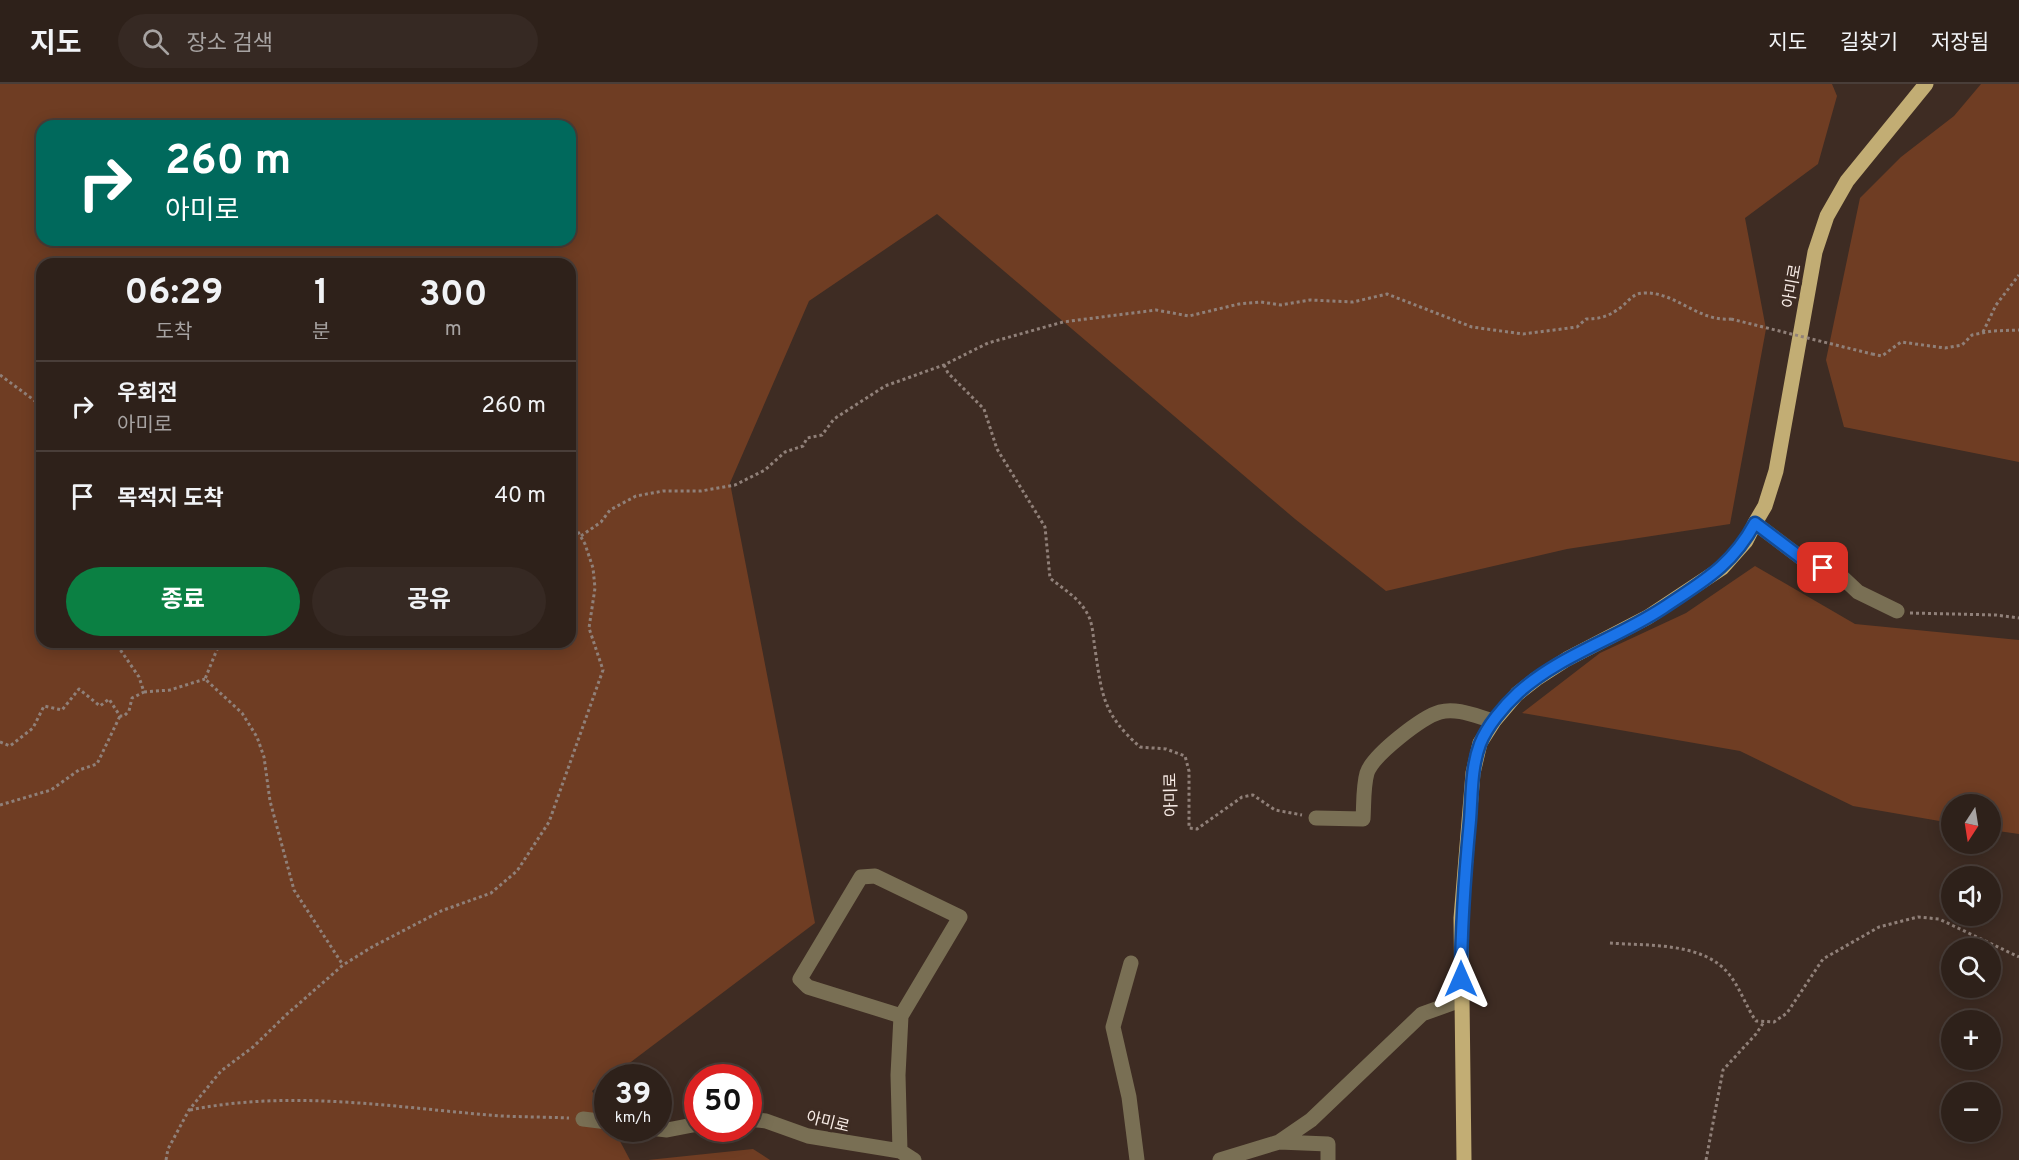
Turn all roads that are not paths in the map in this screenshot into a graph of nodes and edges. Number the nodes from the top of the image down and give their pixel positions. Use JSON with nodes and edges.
{"nodes":[{"id":1,"x":1926,"y":84,"type":"edge"},
{"id":2,"x":1755,"y":523,"type":"junction"},
{"id":3,"x":1897,"y":611,"type":"road end"},
{"id":4,"x":1494,"y":721,"type":"junction"},
{"id":5,"x":1316,"y":818,"type":"road end"},
{"id":6,"x":1131,"y":963,"type":"dead end"},
{"id":7,"x":1461,"y":1000,"type":"junction"},
{"id":8,"x":901,"y":1016,"type":"junction"},
{"id":9,"x":583,"y":1119,"type":"road end"},
{"id":10,"x":594,"y":1120,"type":"edge"},
{"id":11,"x":762,"y":1121,"type":"edge"},
{"id":12,"x":1279,"y":1142,"type":"junction"},
{"id":13,"x":900,"y":1152,"type":"junction"},
{"id":14,"x":914,"y":1160,"type":"edge"},
{"id":15,"x":1137,"y":1160,"type":"edge"},
{"id":16,"x":1220,"y":1160,"type":"edge"},
{"id":17,"x":1328,"y":1160,"type":"edge"},
{"id":18,"x":1464,"y":1160,"type":"edge"}],
"edges":[{"from":1,"to":2,"type":"main road","name":"아미로"},
{"from":2,"to":3,"type":"street"},
{"from":2,"to":4,"type":"main road","name":"아미로"},
{"from":4,"to":5,"type":"street"},
{"from":4,"to":7,"type":"main road","name":"아미로"},
{"from":6,"to":15,"type":"street"},
{"from":7,"to":12,"type":"street"},
{"from":7,"to":18,"type":"main road","name":"아미로"},
{"from":8,"to":8,"type":"street"},
{"from":8,"to":13,"type":"street"},
{"from":9,"to":10,"type":"street"},
{"from":11,"to":13,"type":"street","name":"아미로"},
{"from":12,"to":16,"type":"street"},
{"from":12,"to":17,"type":"street"},
{"from":13,"to":14,"type":"street","name":"아미로"}]}
